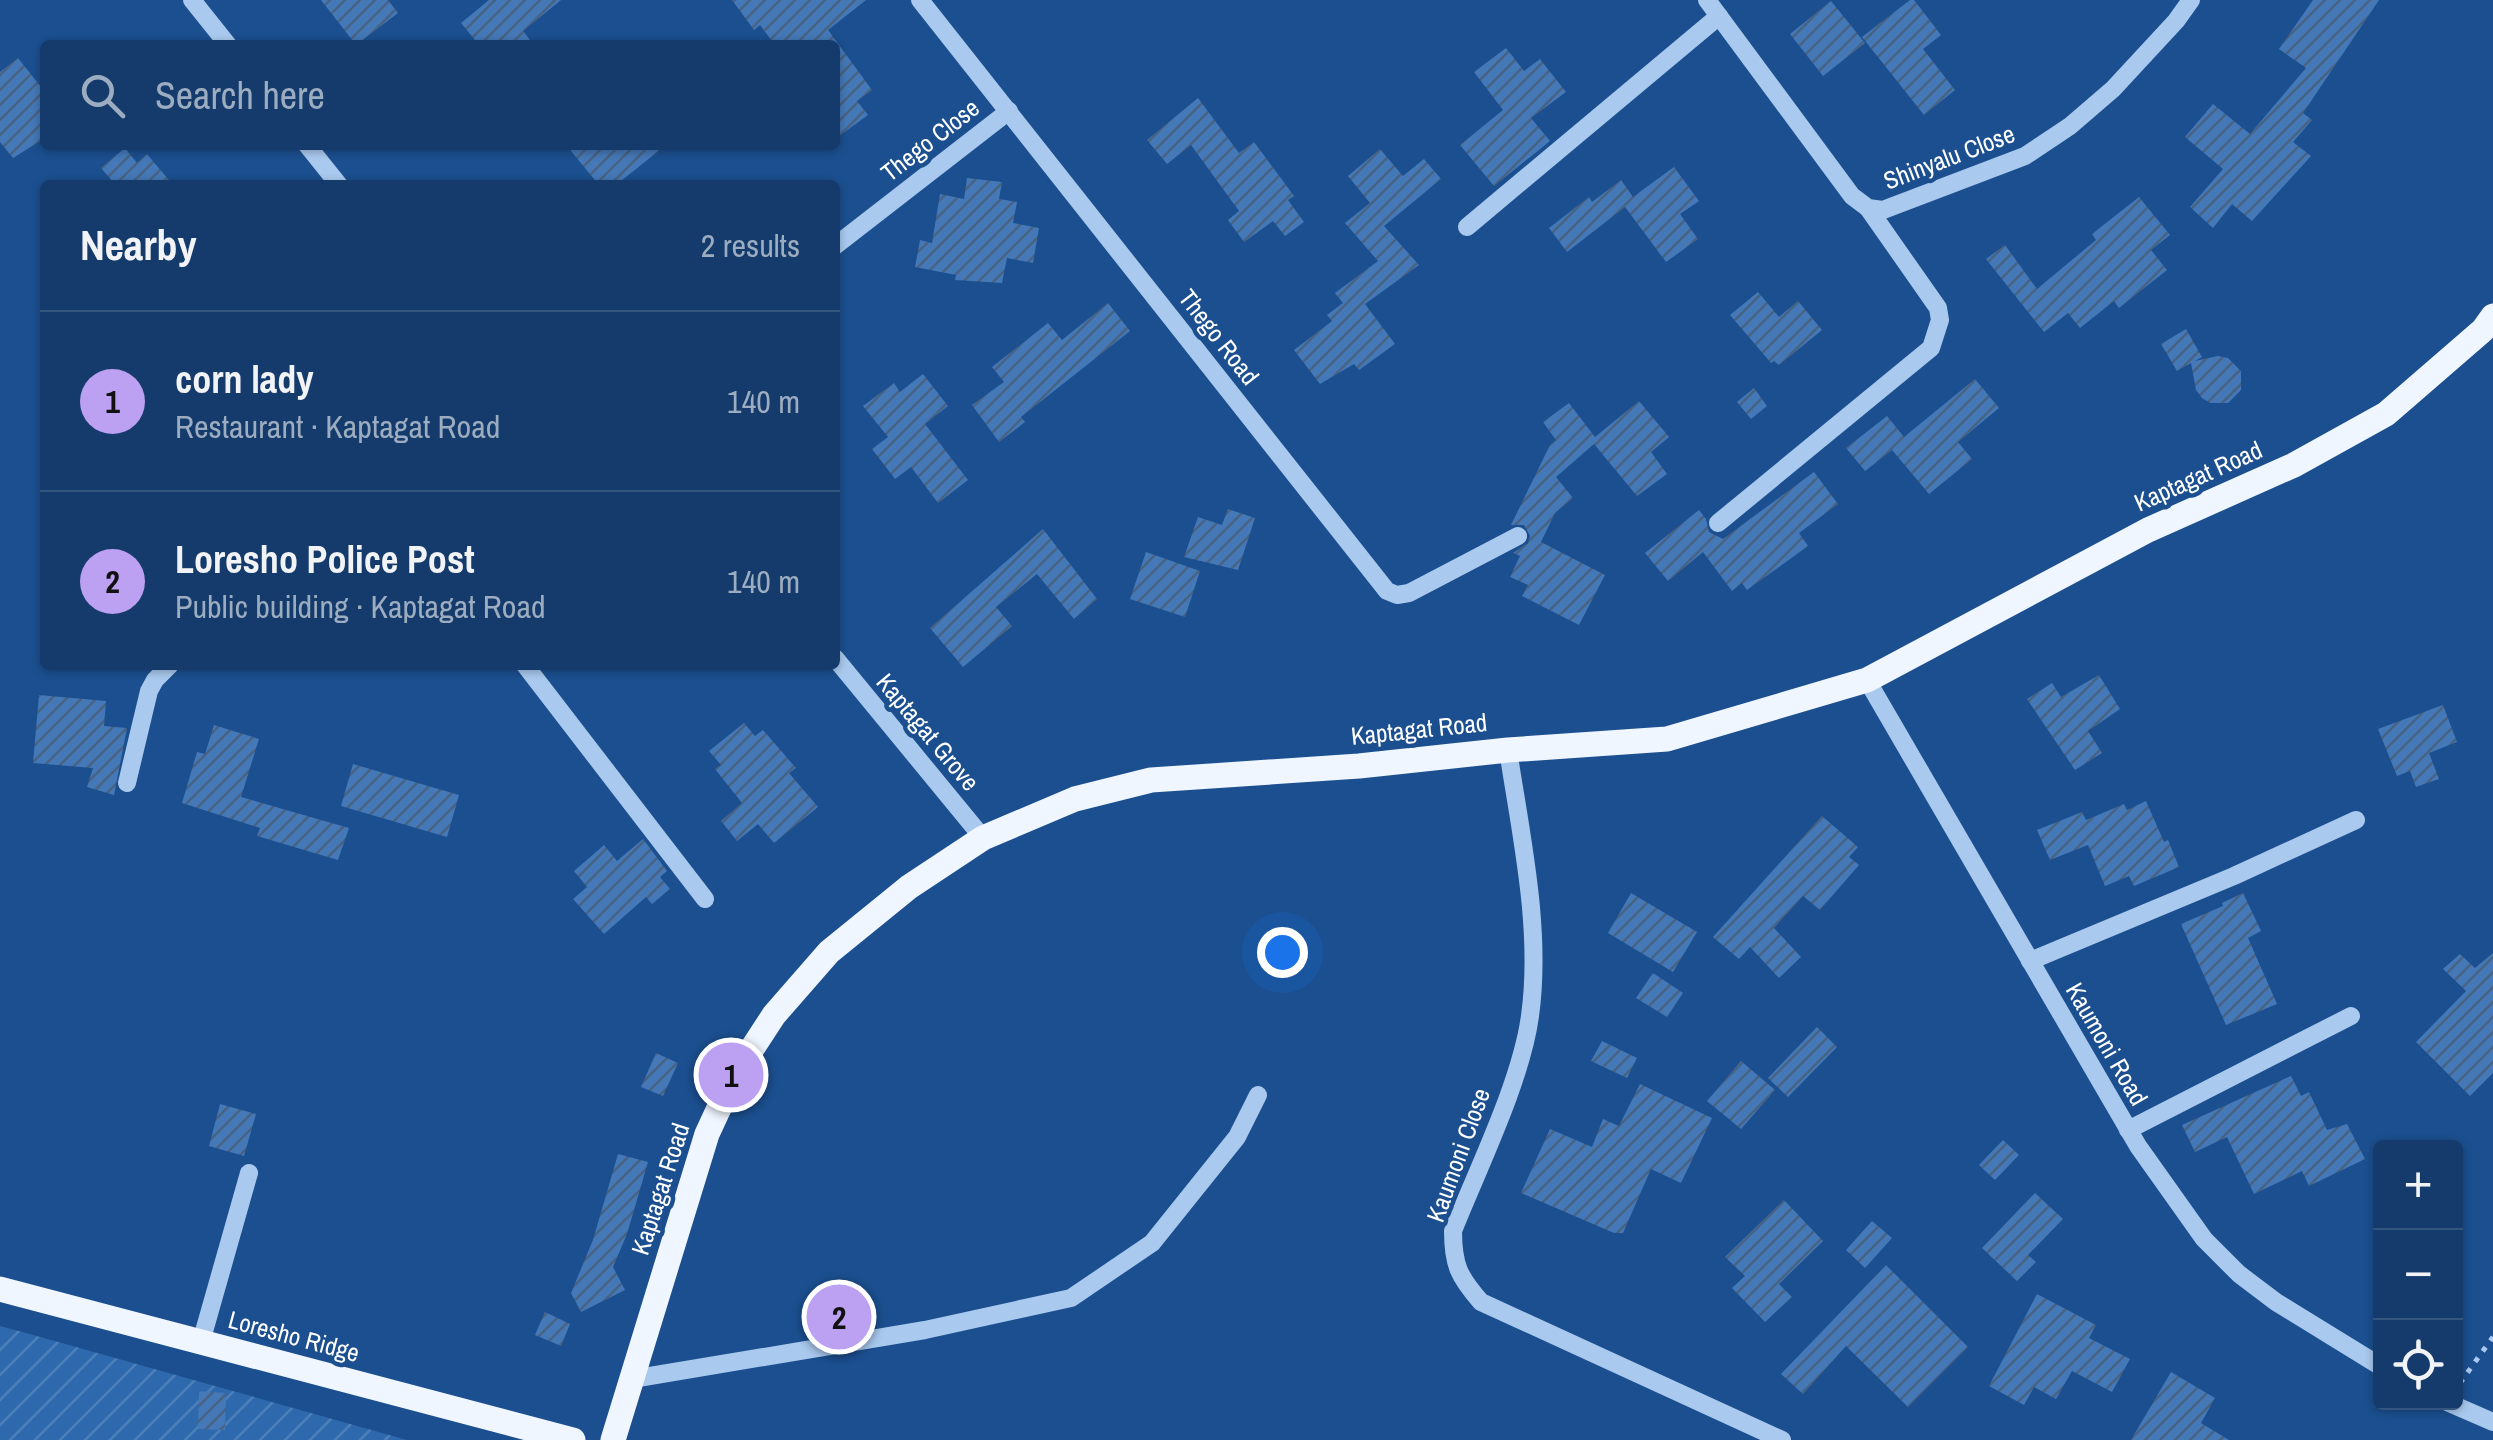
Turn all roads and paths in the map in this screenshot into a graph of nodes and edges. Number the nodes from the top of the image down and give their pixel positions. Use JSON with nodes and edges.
{"nodes":[{"id":1,"x":192,"y":0,"type":"edge"},
{"id":2,"x":920,"y":0,"type":"edge"},
{"id":3,"x":1707,"y":0,"type":"edge"},
{"id":4,"x":2190,"y":0,"type":"edge"},
{"id":5,"x":1719,"y":16,"type":"junction"},
{"id":6,"x":224,"y":40,"type":"edge"},
{"id":7,"x":1009,"y":111,"type":"junction"},
{"id":8,"x":312,"y":150,"type":"edge"},
{"id":9,"x":335,"y":180,"type":"edge"},
{"id":10,"x":1868,"y":208,"type":"junction"},
{"id":11,"x":1467,"y":227,"type":"dead end"},
{"id":12,"x":840,"y":242,"type":"edge"},
{"id":13,"x":2490,"y":327,"type":"edge"},
{"id":14,"x":1718,"y":524,"type":"dead end"},
{"id":15,"x":1518,"y":536,"type":"dead end"},
{"id":16,"x":840,"y":664,"type":"edge"},
{"id":17,"x":165,"y":670,"type":"edge"},
{"id":18,"x":529,"y":670,"type":"edge"},
{"id":19,"x":1867,"y":680,"type":"junction"},
{"id":20,"x":1508,"y":750,"type":"junction"},
{"id":21,"x":127,"y":783,"type":"dead end"},
{"id":22,"x":2356,"y":820,"type":"dead end"},
{"id":23,"x":983,"y":838,"type":"junction"},
{"id":24,"x":704,"y":899,"type":"dead end"},
{"id":25,"x":2030,"y":961,"type":"junction"},
{"id":26,"x":2350,"y":1016,"type":"dead end"},
{"id":27,"x":1258,"y":1096,"type":"dead end"},
{"id":28,"x":2128,"y":1130,"type":"junction"},
{"id":29,"x":249,"y":1174,"type":"dead end"},
{"id":30,"x":0,"y":1289,"type":"edge"},
{"id":31,"x":2493,"y":1337,"type":"edge"},
{"id":32,"x":202,"y":1342,"type":"junction"},
{"id":33,"x":2373,"y":1362,"type":"edge"},
{"id":34,"x":2463,"y":1379,"type":"edge"},
{"id":35,"x":632,"y":1380,"type":"junction"},
{"id":36,"x":2463,"y":1409,"type":"edge"},
{"id":37,"x":2493,"y":1422,"type":"edge"},
{"id":38,"x":574,"y":1440,"type":"edge"},
{"id":39,"x":614,"y":1440,"type":"edge"},
{"id":40,"x":1782,"y":1440,"type":"edge"}],
"edges":[{"from":1,"to":6,"type":"street"},
{"from":2,"to":7,"type":"street","name":"Thego Road"},
{"from":3,"to":5,"type":"street","name":"Shinyalu Close"},
{"from":4,"to":10,"type":"street","name":"Shinyalu Close"},
{"from":5,"to":10,"type":"street","name":"Shinyalu Close"},
{"from":5,"to":11,"type":"street"},
{"from":7,"to":12,"type":"street","name":"Thego Close"},
{"from":7,"to":15,"type":"street","name":"Thego Road"},
{"from":8,"to":9,"type":"street"},
{"from":10,"to":14,"type":"street"},
{"from":13,"to":19,"type":"main road","name":"Kaptagat Road"},
{"from":16,"to":23,"type":"street","name":"Kaptagat Grove"},
{"from":17,"to":21,"type":"street"},
{"from":18,"to":24,"type":"street"},
{"from":19,"to":20,"type":"main road","name":"Kaptagat Road"},
{"from":19,"to":25,"type":"street","name":"Kaumoni Road"},
{"from":20,"to":23,"type":"main road","name":"Kaptagat Road"},
{"from":20,"to":40,"type":"street","name":"Kaumoni Close"},
{"from":22,"to":25,"type":"street"},
{"from":23,"to":35,"type":"main road","name":"Kaptagat Road"},
{"from":25,"to":28,"type":"street","name":"Kaumoni Road"},
{"from":26,"to":28,"type":"street"},
{"from":27,"to":35,"type":"street"},
{"from":28,"to":33,"type":"street","name":"Kaumoni Road"},
{"from":29,"to":32,"type":"street"},
{"from":30,"to":32,"type":"main road","name":"Loresho Ridge"},
{"from":31,"to":34,"type":"path"},
{"from":32,"to":38,"type":"main road","name":"Loresho Ridge"},
{"from":35,"to":39,"type":"main road","name":"Kaptagat Road"},
{"from":36,"to":37,"type":"street"}]}
